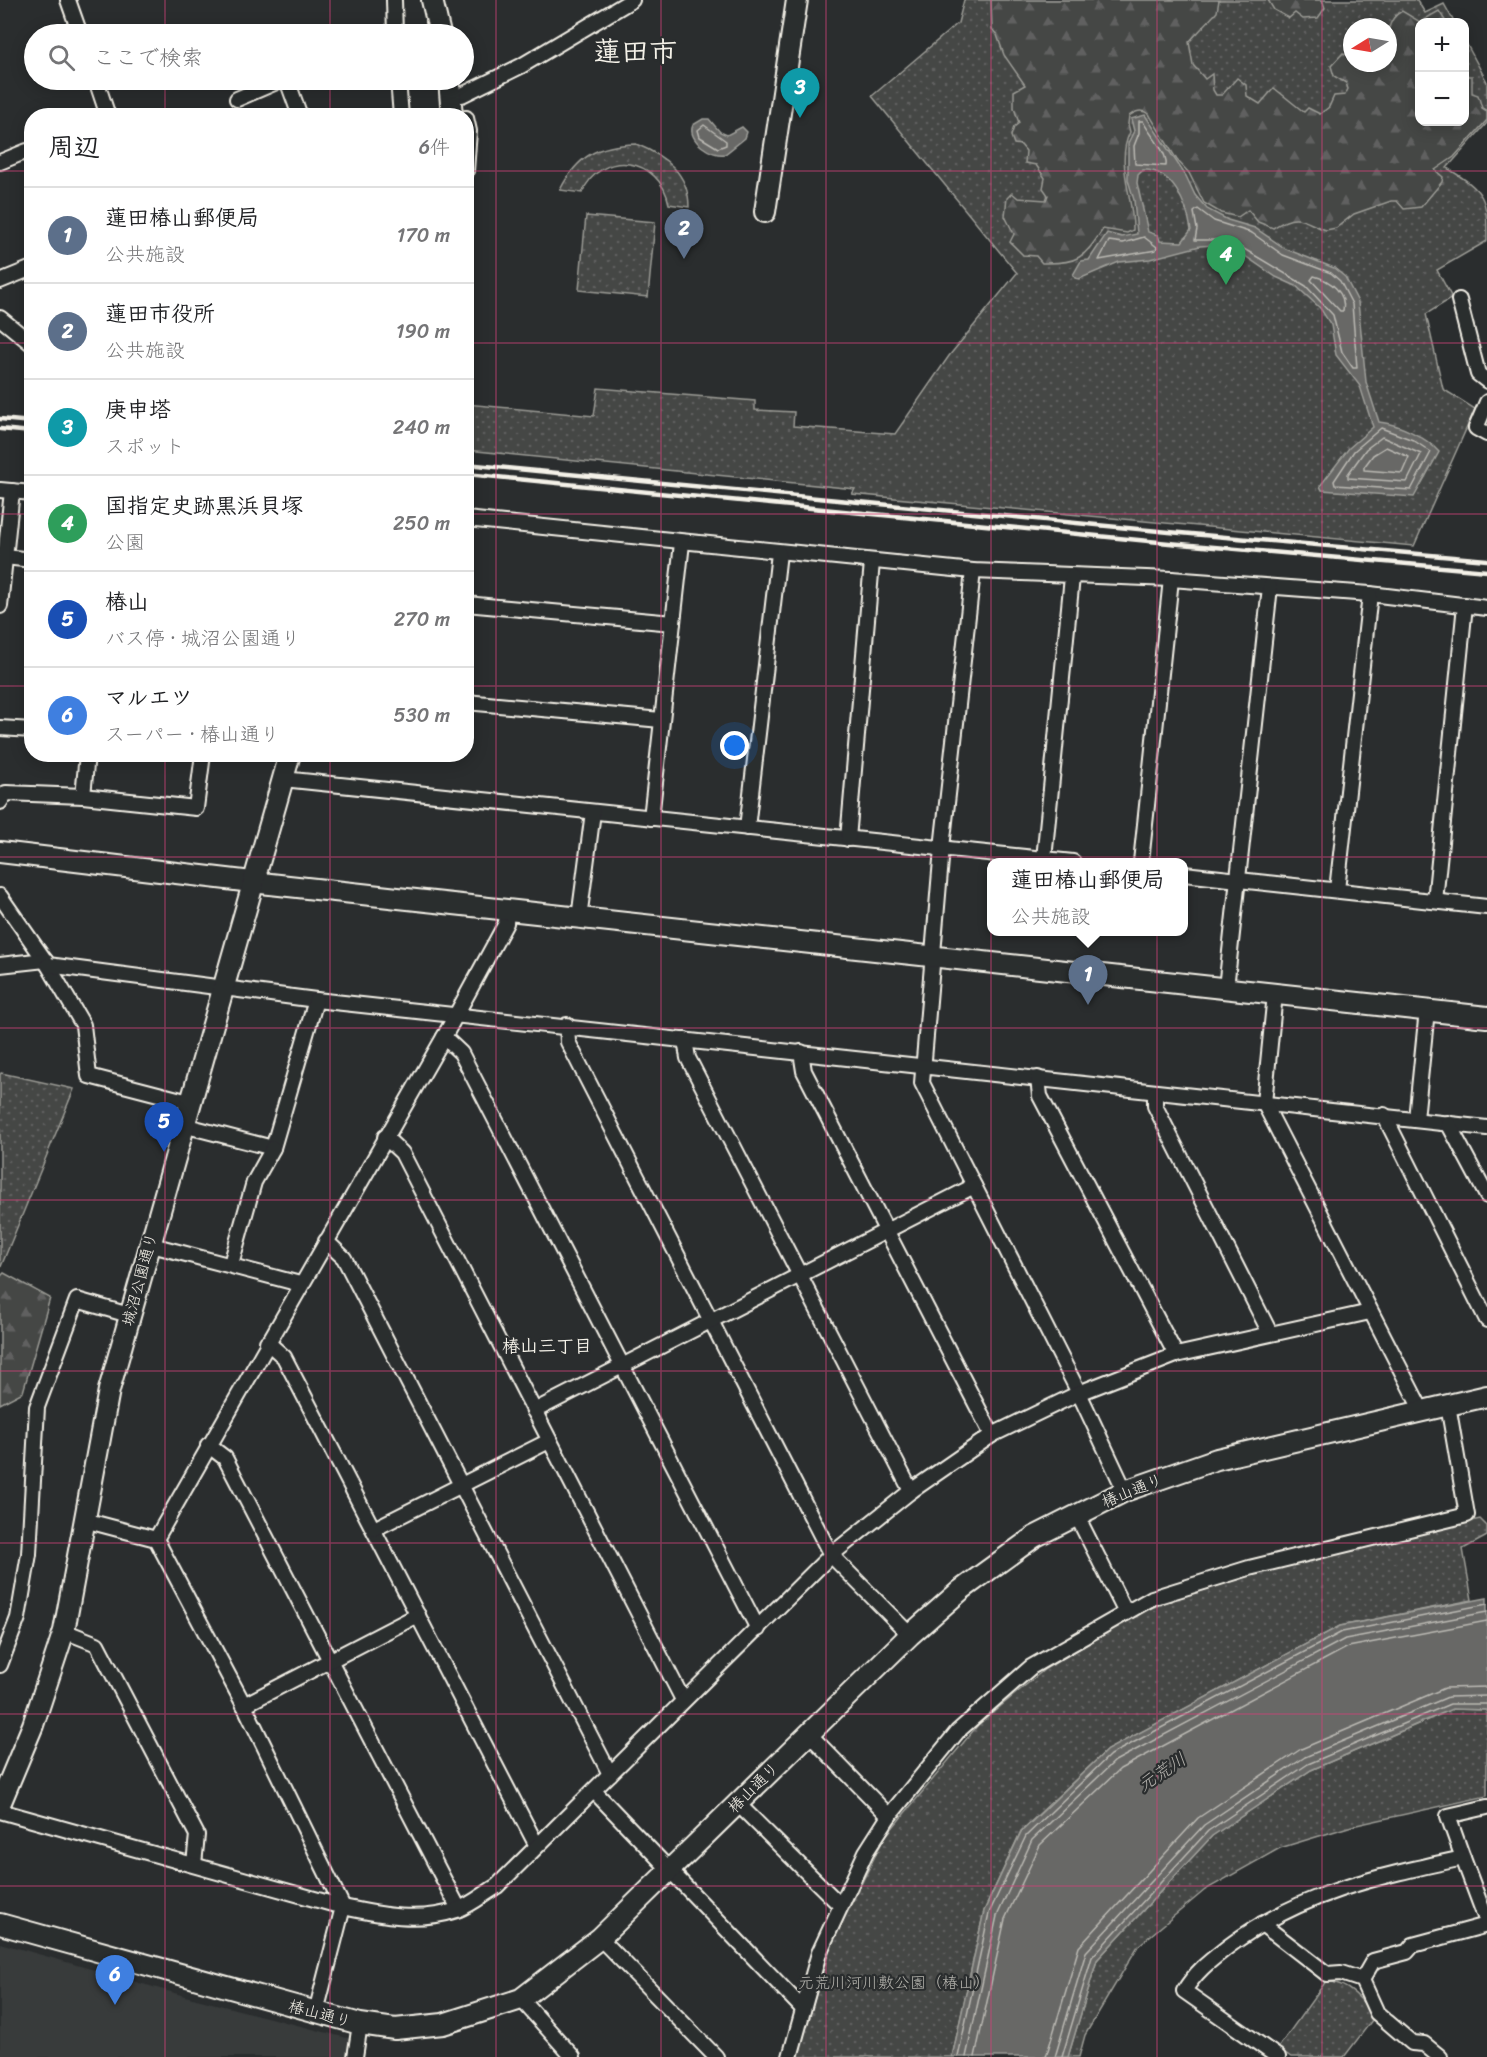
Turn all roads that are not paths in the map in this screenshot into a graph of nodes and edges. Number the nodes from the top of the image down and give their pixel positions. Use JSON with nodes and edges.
{"nodes":[{"id":1,"x":68,"y":0,"type":"edge"},
{"id":2,"x":394,"y":0,"type":"edge"},
{"id":3,"x":432,"y":0,"type":"edge"},
{"id":4,"x":632,"y":0,"type":"edge"},
{"id":5,"x":797,"y":0,"type":"edge"},
{"id":6,"x":76,"y":24,"type":"edge"},
{"id":7,"x":394,"y":24,"type":"edge"},
{"id":8,"x":438,"y":24,"type":"edge"},
{"id":9,"x":474,"y":89,"type":"edge"},
{"id":10,"x":99,"y":90,"type":"edge"},
{"id":11,"x":257,"y":90,"type":"edge"},
{"id":12,"x":291,"y":90,"type":"edge"},
{"id":13,"x":399,"y":90,"type":"edge"},
{"id":14,"x":447,"y":90,"type":"edge"},
{"id":15,"x":450,"y":90,"type":"edge"},
{"id":16,"x":460,"y":90,"type":"edge"},
{"id":17,"x":472,"y":90,"type":"edge"},
{"id":18,"x":462,"y":95,"type":"junction"},
{"id":19,"x":237,"y":99,"type":"dead end"},
{"id":20,"x":105,"y":108,"type":"edge"},
{"id":21,"x":297,"y":108,"type":"edge"},
{"id":22,"x":400,"y":108,"type":"edge"},
{"id":23,"x":444,"y":108,"type":"edge"},
{"id":24,"x":451,"y":108,"type":"edge"},
{"id":25,"x":464,"y":108,"type":"edge"},
{"id":26,"x":24,"y":152,"type":"edge"},
{"id":27,"x":0,"y":162,"type":"edge"},
{"id":28,"x":765,"y":212,"type":"dead end"},
{"id":29,"x":24,"y":271,"type":"edge"},
{"id":30,"x":0,"y":281,"type":"edge"},
{"id":31,"x":1460,"y":300,"type":"dead end"},
{"id":32,"x":0,"y":318,"type":"edge"},
{"id":33,"x":24,"y":338,"type":"edge"},
{"id":34,"x":1487,"y":381,"type":"edge"},
{"id":35,"x":1487,"y":402,"type":"edge"},
{"id":36,"x":1487,"y":434,"type":"edge"},
{"id":37,"x":6,"y":490,"type":"edge"},
{"id":38,"x":24,"y":492,"type":"edge"},
{"id":39,"x":474,"y":520,"type":"edge"},
{"id":40,"x":682,"y":543,"type":"junction"},
{"id":41,"x":779,"y":553,"type":"junction"},
{"id":42,"x":5,"y":557,"type":"junction"},
{"id":43,"x":24,"y":559,"type":"edge"},
{"id":44,"x":873,"y":562,"type":"junction"},
{"id":45,"x":973,"y":571,"type":"junction"},
{"id":46,"x":1072,"y":577,"type":"junction"},
{"id":47,"x":1171,"y":579,"type":"junction"},
{"id":48,"x":1270,"y":587,"type":"junction"},
{"id":49,"x":1370,"y":594,"type":"junction"},
{"id":50,"x":1,"y":599,"type":"edge"},
{"id":51,"x":474,"y":605,"type":"edge"},
{"id":52,"x":1465,"y":606,"type":"junction"},
{"id":53,"x":1487,"y":608,"type":"edge"},
{"id":54,"x":673,"y":623,"type":"junction"},
{"id":55,"x":474,"y":703,"type":"edge"},
{"id":56,"x":662,"y":720,"type":"junction"},
{"id":57,"x":0,"y":728,"type":"edge"},
{"id":58,"x":24,"y":730,"type":"edge"},
{"id":59,"x":86,"y":762,"type":"edge"},
{"id":60,"x":201,"y":762,"type":"edge"},
{"id":61,"x":288,"y":762,"type":"edge"},
{"id":62,"x":283,"y":779,"type":"junction"},
{"id":63,"x":83,"y":796,"type":"junction"},
{"id":64,"x":0,"y":802,"type":"edge"},
{"id":65,"x":593,"y":812,"type":"junction"},
{"id":66,"x":651,"y":818,"type":"junction"},
{"id":67,"x":747,"y":828,"type":"junction"},
{"id":68,"x":848,"y":839,"type":"junction"},
{"id":69,"x":942,"y":848,"type":"junction"},
{"id":70,"x":0,"y":852,"type":"edge"},
{"id":71,"x":1027,"y":858,"type":"edge"},
{"id":72,"x":1044,"y":858,"type":"edge"},
{"id":73,"x":1141,"y":858,"type":"edge"},
{"id":74,"x":1188,"y":874,"type":"edge"},
{"id":75,"x":1238,"y":880,"type":"junction"},
{"id":76,"x":252,"y":882,"type":"junction"},
{"id":77,"x":1337,"y":890,"type":"junction"},
{"id":78,"x":0,"y":896,"type":"edge"},
{"id":79,"x":1435,"y":901,"type":"junction"},
{"id":80,"x":1487,"y":907,"type":"edge"},
{"id":81,"x":507,"y":910,"type":"junction"},
{"id":82,"x":579,"y":918,"type":"junction"},
{"id":83,"x":933,"y":956,"type":"junction"},
{"id":84,"x":46,"y":963,"type":"junction"},
{"id":85,"x":0,"y":965,"type":"edge"},
{"id":86,"x":223,"y":988,"type":"junction"},
{"id":87,"x":1226,"y":988,"type":"junction"},
{"id":88,"x":1275,"y":994,"type":"junction"},
{"id":89,"x":316,"y":1000,"type":"junction"},
{"id":90,"x":1427,"y":1010,"type":"junction"},
{"id":91,"x":455,"y":1015,"type":"junction"},
{"id":92,"x":1487,"y":1017,"type":"edge"},
{"id":93,"x":567,"y":1025,"type":"junction"},
{"id":94,"x":444,"y":1036,"type":"junction"},
{"id":95,"x":685,"y":1040,"type":"junction"},
{"id":96,"x":801,"y":1053,"type":"junction"},
{"id":97,"x":922,"y":1065,"type":"junction"},
{"id":98,"x":1038,"y":1078,"type":"junction"},
{"id":99,"x":1155,"y":1093,"type":"junction"},
{"id":100,"x":189,"y":1102,"type":"junction"},
{"id":101,"x":1264,"y":1103,"type":"junction"},
{"id":102,"x":1384,"y":1115,"type":"junction"},
{"id":103,"x":1416,"y":1119,"type":"junction"},
{"id":104,"x":1448,"y":1123,"type":"junction"},
{"id":105,"x":183,"y":1125,"type":"junction"},
{"id":106,"x":1487,"y":1128,"type":"edge"},
{"id":107,"x":385,"y":1137,"type":"junction"},
{"id":108,"x":273,"y":1148,"type":"junction"},
{"id":109,"x":974,"y":1186,"type":"junction"},
{"id":110,"x":1487,"y":1196,"type":"edge"},
{"id":111,"x":886,"y":1231,"type":"junction"},
{"id":112,"x":326,"y":1241,"type":"junction"},
{"id":113,"x":148,"y":1244,"type":"junction"},
{"id":114,"x":231,"y":1264,"type":"junction"},
{"id":115,"x":799,"y":1276,"type":"junction"},
{"id":116,"x":300,"y":1284,"type":"junction"},
{"id":117,"x":1481,"y":1292,"type":"edge"},
{"id":118,"x":1370,"y":1312,"type":"junction"},
{"id":119,"x":129,"y":1315,"type":"junction"},
{"id":120,"x":1487,"y":1320,"type":"edge"},
{"id":121,"x":710,"y":1322,"type":"junction"},
{"id":122,"x":1270,"y":1333,"type":"junction"},
{"id":123,"x":267,"y":1342,"type":"junction"},
{"id":124,"x":1176,"y":1355,"type":"junction"},
{"id":125,"x":623,"y":1366,"type":"junction"},
{"id":126,"x":1079,"y":1393,"type":"junction"},
{"id":127,"x":1487,"y":1396,"type":"edge"},
{"id":128,"x":1448,"y":1405,"type":"junction"},
{"id":129,"x":534,"y":1411,"type":"junction"},
{"id":130,"x":1422,"y":1411,"type":"junction"},
{"id":131,"x":992,"y":1435,"type":"junction"},
{"id":132,"x":549,"y":1441,"type":"junction"},
{"id":133,"x":208,"y":1445,"type":"junction"},
{"id":134,"x":462,"y":1486,"type":"junction"},
{"id":135,"x":911,"y":1491,"type":"junction"},
{"id":136,"x":1125,"y":1491,"type":"junction"},
{"id":137,"x":1076,"y":1514,"type":"junction"},
{"id":138,"x":84,"y":1520,"type":"junction"},
{"id":139,"x":374,"y":1529,"type":"junction"},
{"id":140,"x":156,"y":1539,"type":"junction"},
{"id":141,"x":831,"y":1556,"type":"junction"},
{"id":142,"x":1126,"y":1612,"type":"junction"},
{"id":143,"x":418,"y":1615,"type":"junction"},
{"id":144,"x":758,"y":1629,"type":"junction"},
{"id":145,"x":64,"y":1631,"type":"junction"},
{"id":146,"x":910,"y":1635,"type":"junction"},
{"id":147,"x":328,"y":1660,"type":"junction"},
{"id":148,"x":0,"y":1665,"type":"edge"},
{"id":149,"x":683,"y":1700,"type":"junction"},
{"id":150,"x":244,"y":1705,"type":"junction"},
{"id":151,"x":808,"y":1733,"type":"junction"},
{"id":152,"x":610,"y":1774,"type":"junction"},
{"id":153,"x":4,"y":1781,"type":"edge"},
{"id":154,"x":594,"y":1791,"type":"junction"},
{"id":155,"x":737,"y":1803,"type":"junction"},
{"id":156,"x":0,"y":1804,"type":"edge"},
{"id":157,"x":1487,"y":1807,"type":"edge"},
{"id":158,"x":0,"y":1811,"type":"edge"},
{"id":159,"x":889,"y":1816,"type":"junction"},
{"id":160,"x":537,"y":1846,"type":"junction"},
{"id":161,"x":1463,"y":1858,"type":"junction"},
{"id":162,"x":194,"y":1864,"type":"junction"},
{"id":163,"x":669,"y":1871,"type":"junction"},
{"id":164,"x":840,"y":1905,"type":"junction"},
{"id":165,"x":343,"y":1907,"type":"junction"},
{"id":166,"x":459,"y":1909,"type":"junction"},
{"id":167,"x":1487,"y":1923,"type":"edge"},
{"id":168,"x":0,"y":1924,"type":"edge"},
{"id":169,"x":1262,"y":1924,"type":"junction"},
{"id":170,"x":600,"y":1938,"type":"junction"},
{"id":171,"x":1362,"y":1980,"type":"junction"},
{"id":172,"x":521,"y":1999,"type":"junction"},
{"id":173,"x":803,"y":2009,"type":"junction"},
{"id":174,"x":316,"y":2012,"type":"junction"},
{"id":175,"x":360,"y":2024,"type":"junction"},
{"id":176,"x":355,"y":2057,"type":"edge"},
{"id":177,"x":573,"y":2057,"type":"edge"},
{"id":178,"x":716,"y":2057,"type":"edge"},
{"id":179,"x":790,"y":2057,"type":"edge"},
{"id":180,"x":1278,"y":2057,"type":"edge"},
{"id":181,"x":1440,"y":2057,"type":"edge"}],
"edges":[{"from":1,"to":6,"type":"street"},
{"from":2,"to":7,"type":"street"},
{"from":3,"to":8,"type":"street"},
{"from":4,"to":9,"type":"street"},
{"from":5,"to":28,"type":"street"},
{"from":10,"to":20,"type":"street"},
{"from":11,"to":19,"type":"street"},
{"from":12,"to":21,"type":"street"},
{"from":13,"to":22,"type":"street"},
{"from":14,"to":23,"type":"street"},
{"from":15,"to":24,"type":"street"},
{"from":16,"to":18,"type":"street"},
{"from":17,"to":18,"type":"street"},
{"from":18,"to":25,"type":"street"},
{"from":26,"to":27,"type":"street"},
{"from":29,"to":30,"type":"street"},
{"from":31,"to":34,"type":"street"},
{"from":32,"to":33,"type":"street"},
{"from":35,"to":36,"type":"street"},
{"from":37,"to":38,"type":"street"},
{"from":37,"to":42,"type":"street"},
{"from":39,"to":40,"type":"street"},
{"from":40,"to":41,"type":"street"},
{"from":40,"to":54,"type":"street"},
{"from":41,"to":44,"type":"street"},
{"from":41,"to":67,"type":"street"},
{"from":42,"to":43,"type":"street"},
{"from":42,"to":50,"type":"street"},
{"from":44,"to":45,"type":"street"},
{"from":44,"to":68,"type":"street"},
{"from":45,"to":46,"type":"street"},
{"from":45,"to":69,"type":"street"},
{"from":46,"to":47,"type":"street"},
{"from":46,"to":72,"type":"street"},
{"from":47,"to":48,"type":"street"},
{"from":47,"to":73,"type":"street"},
{"from":48,"to":49,"type":"street"},
{"from":48,"to":75,"type":"street"},
{"from":49,"to":52,"type":"street"},
{"from":49,"to":77,"type":"street"},
{"from":51,"to":54,"type":"street"},
{"from":52,"to":53,"type":"street"},
{"from":52,"to":79,"type":"street"},
{"from":54,"to":56,"type":"street"},
{"from":55,"to":56,"type":"street"},
{"from":56,"to":66,"type":"street"},
{"from":57,"to":58,"type":"street"},
{"from":59,"to":63,"type":"street"},
{"from":60,"to":63,"type":"street"},
{"from":61,"to":62,"type":"street","name":"城沼公園通り"},
{"from":62,"to":65,"type":"street"},
{"from":62,"to":76,"type":"street","name":"城沼公園通り"},
{"from":63,"to":64,"type":"street"},
{"from":65,"to":66,"type":"street"},
{"from":65,"to":82,"type":"street"},
{"from":66,"to":67,"type":"street"},
{"from":67,"to":68,"type":"street"},
{"from":68,"to":69,"type":"street"},
{"from":69,"to":71,"type":"street"},
{"from":69,"to":83,"type":"street"},
{"from":70,"to":76,"type":"street"},
{"from":74,"to":75,"type":"street"},
{"from":75,"to":77,"type":"street"},
{"from":75,"to":87,"type":"street"},
{"from":76,"to":81,"type":"street"},
{"from":76,"to":86,"type":"street","name":"城沼公園通り"},
{"from":77,"to":79,"type":"street"},
{"from":78,"to":84,"type":"street"},
{"from":79,"to":80,"type":"street"},
{"from":81,"to":82,"type":"street"},
{"from":81,"to":91,"type":"street"},
{"from":82,"to":83,"type":"street"},
{"from":83,"to":87,"type":"street"},
{"from":83,"to":97,"type":"street"},
{"from":84,"to":85,"type":"street"},
{"from":84,"to":86,"type":"street"},
{"from":84,"to":100,"type":"street"},
{"from":86,"to":89,"type":"street"},
{"from":86,"to":100,"type":"street","name":"城沼公園通り"},
{"from":87,"to":88,"type":"street"},
{"from":88,"to":90,"type":"street"},
{"from":88,"to":101,"type":"street"},
{"from":89,"to":91,"type":"street"},
{"from":89,"to":108,"type":"street"},
{"from":90,"to":92,"type":"street"},
{"from":90,"to":103,"type":"street"},
{"from":91,"to":93,"type":"street"},
{"from":91,"to":94,"type":"street"},
{"from":93,"to":95,"type":"street"},
{"from":93,"to":121,"type":"street"},
{"from":94,"to":107,"type":"street"},
{"from":94,"to":125,"type":"street"},
{"from":95,"to":96,"type":"street"},
{"from":95,"to":115,"type":"street"},
{"from":96,"to":97,"type":"street"},
{"from":96,"to":111,"type":"street"},
{"from":97,"to":98,"type":"street"},
{"from":97,"to":109,"type":"street"},
{"from":98,"to":99,"type":"street"},
{"from":98,"to":124,"type":"street"},
{"from":99,"to":101,"type":"street"},
{"from":99,"to":122,"type":"street"},
{"from":100,"to":105,"type":"street","name":"城沼公園通り"},
{"from":101,"to":102,"type":"street"},
{"from":101,"to":118,"type":"street"},
{"from":102,"to":103,"type":"street"},
{"from":102,"to":117,"type":"street"},
{"from":103,"to":104,"type":"street"},
{"from":104,"to":106,"type":"street"},
{"from":104,"to":110,"type":"street"},
{"from":105,"to":108,"type":"street"},
{"from":105,"to":113,"type":"street","name":"城沼公園通り"},
{"from":107,"to":112,"type":"street"},
{"from":107,"to":129,"type":"street"},
{"from":108,"to":114,"type":"street"},
{"from":109,"to":111,"type":"street"},
{"from":109,"to":126,"type":"street"},
{"from":111,"to":115,"type":"street"},
{"from":111,"to":131,"type":"street"},
{"from":112,"to":116,"type":"street"},
{"from":112,"to":134,"type":"street"},
{"from":113,"to":114,"type":"street"},
{"from":113,"to":119,"type":"street","name":"城沼公園通り"},
{"from":114,"to":116,"type":"street"},
{"from":115,"to":121,"type":"street"},
{"from":115,"to":135,"type":"street"},
{"from":116,"to":123,"type":"street"},
{"from":117,"to":120,"type":"street"},
{"from":118,"to":122,"type":"street"},
{"from":118,"to":130,"type":"street"},
{"from":119,"to":138,"type":"street","name":"城沼公園通り"},
{"from":119,"to":148,"type":"street"},
{"from":121,"to":125,"type":"street"},
{"from":121,"to":141,"type":"street"},
{"from":122,"to":124,"type":"street"},
{"from":123,"to":133,"type":"street"},
{"from":123,"to":139,"type":"street"},
{"from":124,"to":126,"type":"street"},
{"from":125,"to":129,"type":"street"},
{"from":125,"to":144,"type":"street"},
{"from":126,"to":131,"type":"street"},
{"from":126,"to":136,"type":"street"},
{"from":127,"to":128,"type":"street","name":"椿山通り"},
{"from":128,"to":130,"type":"street","name":"椿山通り"},
{"from":128,"to":142,"type":"street"},
{"from":129,"to":132,"type":"street"},
{"from":130,"to":136,"type":"street","name":"椿山通り"},
{"from":131,"to":135,"type":"street"},
{"from":132,"to":134,"type":"street"},
{"from":132,"to":149,"type":"street"},
{"from":133,"to":140,"type":"street"},
{"from":133,"to":147,"type":"street"},
{"from":134,"to":139,"type":"street"},
{"from":134,"to":152,"type":"street"},
{"from":135,"to":141,"type":"street"},
{"from":136,"to":137,"type":"street","name":"椿山通り"},
{"from":137,"to":142,"type":"street"},
{"from":137,"to":146,"type":"street","name":"椿山通り"},
{"from":138,"to":140,"type":"street"},
{"from":138,"to":145,"type":"street","name":"城沼公園通り"},
{"from":139,"to":143,"type":"street"},
{"from":140,"to":150,"type":"street"},
{"from":141,"to":144,"type":"street"},
{"from":141,"to":146,"type":"street"},
{"from":142,"to":159,"type":"street"},
{"from":143,"to":147,"type":"street"},
{"from":143,"to":160,"type":"street"},
{"from":144,"to":149,"type":"street"},
{"from":145,"to":153,"type":"street","name":"城沼公園通り"},
{"from":145,"to":162,"type":"street"},
{"from":146,"to":151,"type":"street","name":"椿山通り"},
{"from":147,"to":150,"type":"street"},
{"from":147,"to":166,"type":"street"},
{"from":149,"to":152,"type":"street"},
{"from":150,"to":165,"type":"street"},
{"from":151,"to":155,"type":"street","name":"椿山通り"},
{"from":151,"to":159,"type":"street"},
{"from":152,"to":154,"type":"street"},
{"from":153,"to":156,"type":"street","name":"城沼公園通り"},
{"from":154,"to":160,"type":"street"},
{"from":154,"to":163,"type":"street"},
{"from":155,"to":163,"type":"street","name":"椿山通り"},
{"from":155,"to":164,"type":"street"},
{"from":157,"to":161,"type":"street"},
{"from":158,"to":162,"type":"street"},
{"from":159,"to":164,"type":"street"},
{"from":160,"to":166,"type":"street"},
{"from":161,"to":167,"type":"street"},
{"from":161,"to":169,"type":"street"},
{"from":162,"to":165,"type":"street"},
{"from":163,"to":170,"type":"street","name":"椿山通り"},
{"from":163,"to":173,"type":"street"},
{"from":164,"to":173,"type":"street"},
{"from":165,"to":166,"type":"street"},
{"from":165,"to":174,"type":"street"},
{"from":167,"to":171,"type":"street"},
{"from":168,"to":174,"type":"street","name":"椿山通り"},
{"from":169,"to":171,"type":"street"},
{"from":169,"to":180,"type":"street"},
{"from":170,"to":172,"type":"street","name":"椿山通り"},
{"from":170,"to":178,"type":"street"},
{"from":171,"to":181,"type":"street"},
{"from":172,"to":175,"type":"street","name":"椿山通り"},
{"from":172,"to":177,"type":"street"},
{"from":173,"to":179,"type":"street"},
{"from":174,"to":175,"type":"street","name":"椿山通り"},
{"from":175,"to":176,"type":"street"}]}
